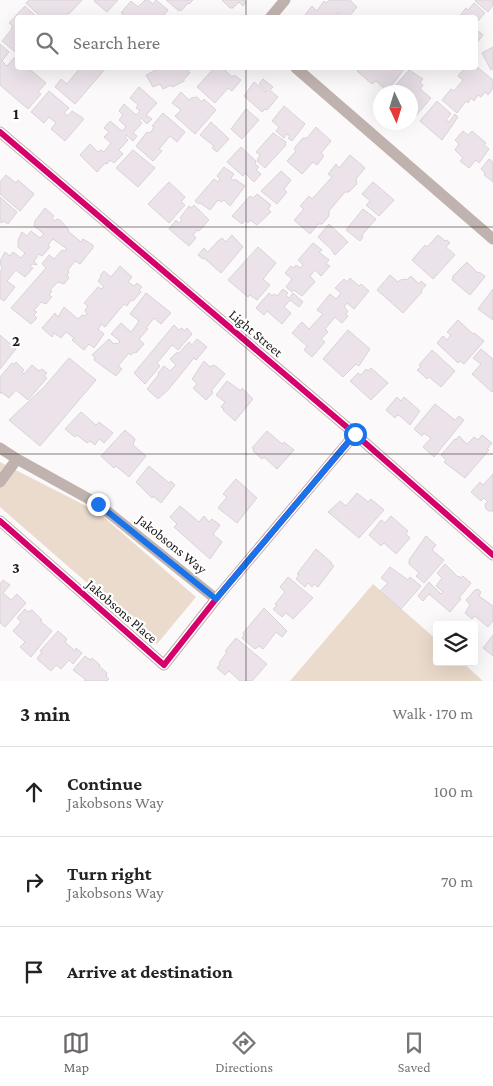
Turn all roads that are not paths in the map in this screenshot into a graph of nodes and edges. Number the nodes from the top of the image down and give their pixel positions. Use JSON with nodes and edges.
{"nodes":[{"id":1,"x":285,"y":0,"type":"edge"},
{"id":2,"x":272,"y":15,"type":"edge"},
{"id":3,"x":298,"y":70,"type":"edge"},
{"id":4,"x":0,"y":132,"type":"edge"},
{"id":5,"x":493,"y":239,"type":"edge"},
{"id":6,"x":355,"y":434,"type":"junction"},
{"id":7,"x":0,"y":448,"type":"edge"},
{"id":8,"x":17,"y":460,"type":"junction"},
{"id":9,"x":0,"y":482,"type":"edge"},
{"id":10,"x":0,"y":521,"type":"edge"},
{"id":11,"x":493,"y":555,"type":"edge"},
{"id":12,"x":216,"y":599,"type":"junction"}],
"edges":[{"from":1,"to":2,"type":"street"},
{"from":3,"to":5,"type":"street"},
{"from":4,"to":6,"type":"street","name":"Light Street"},
{"from":6,"to":11,"type":"street","name":"Light Street"},
{"from":6,"to":12,"type":"street"},
{"from":7,"to":8,"type":"street","name":"Jakobsons Way"},
{"from":8,"to":9,"type":"street"},
{"from":8,"to":12,"type":"street","name":"Jakobsons Way"},
{"from":10,"to":12,"type":"street","name":"Jakobsons Place"}]}
